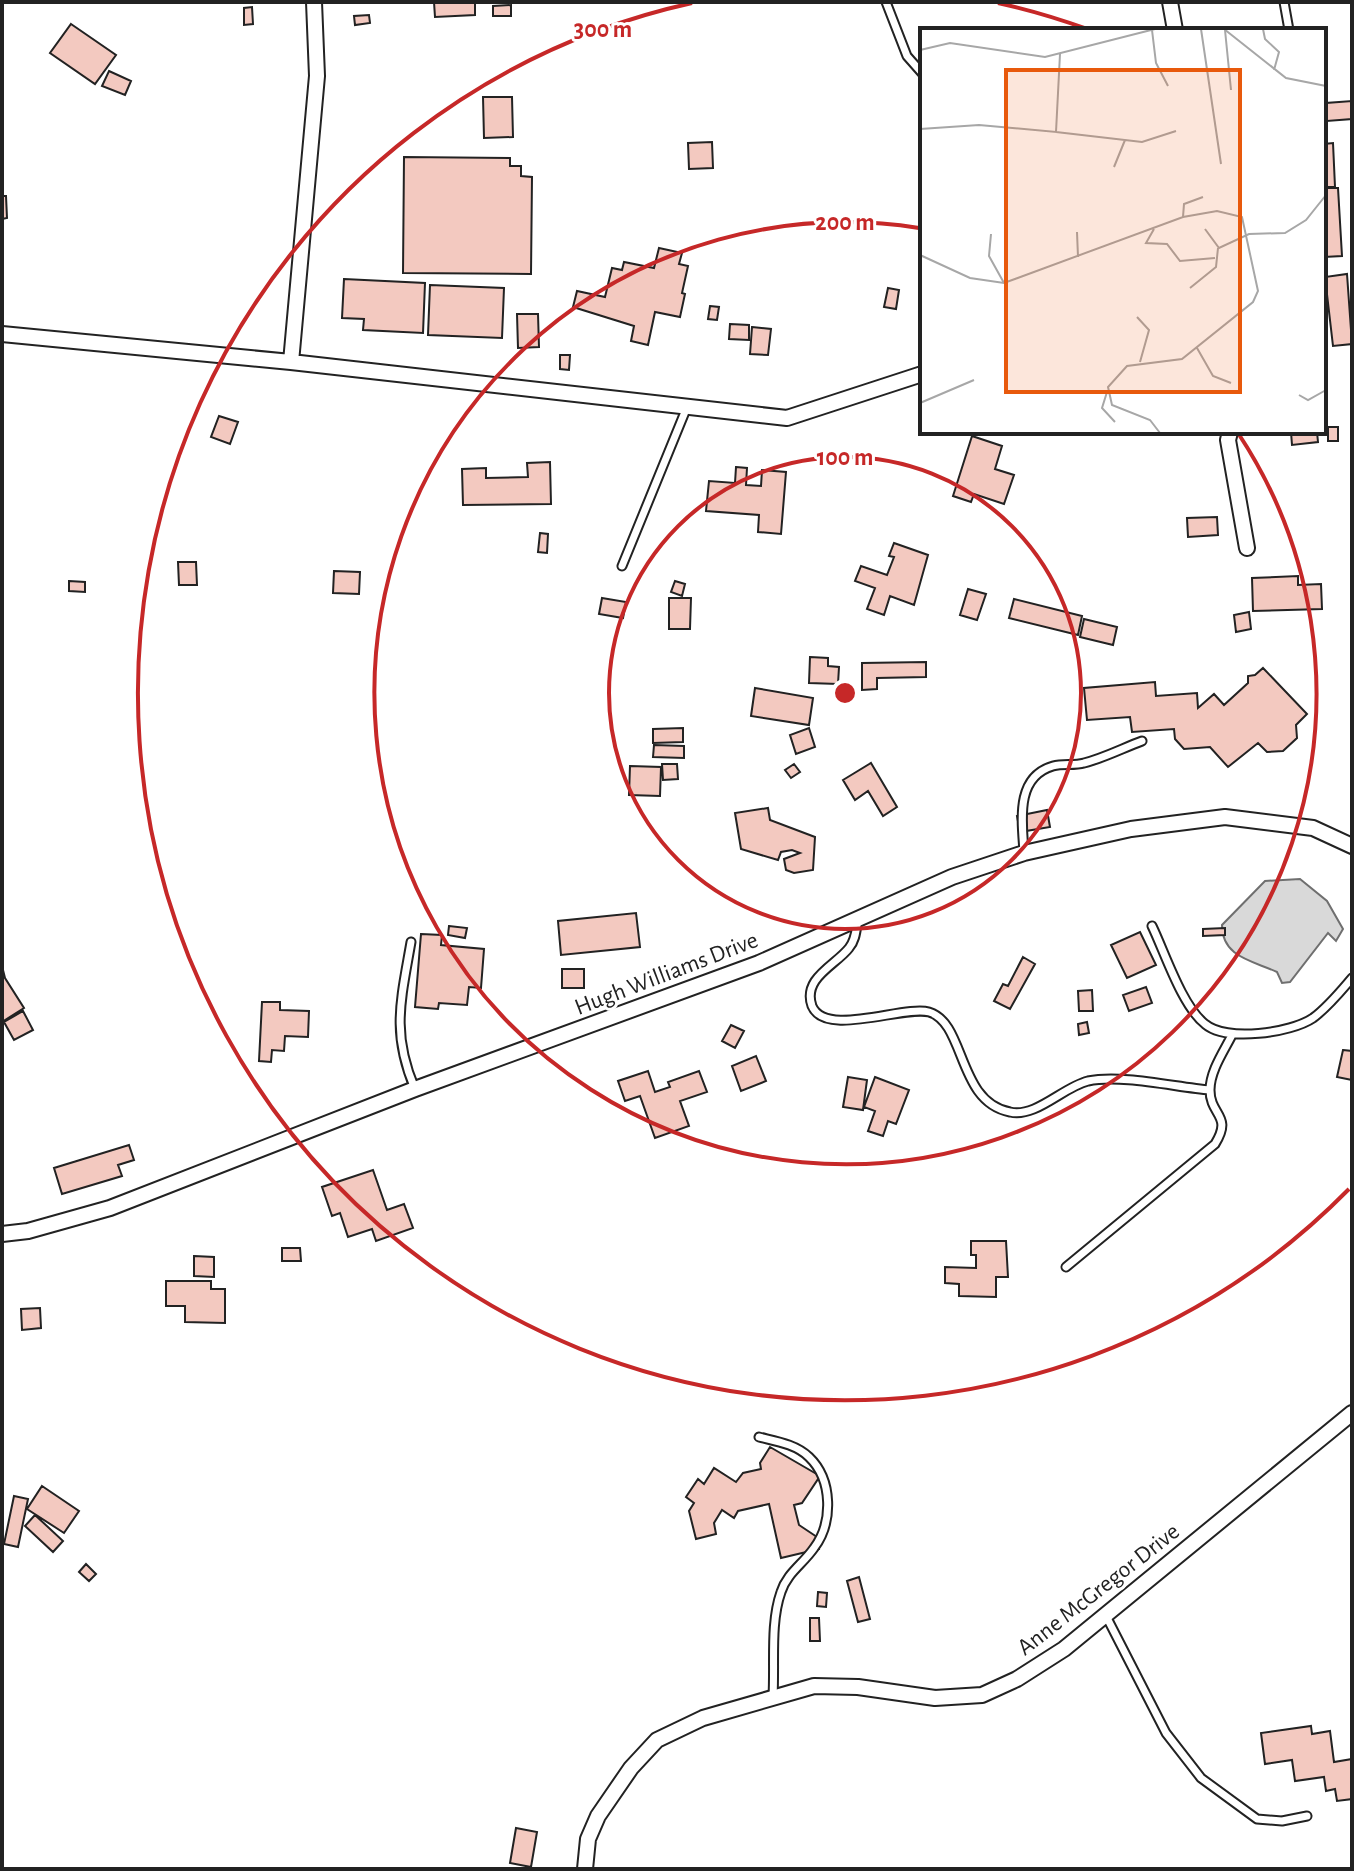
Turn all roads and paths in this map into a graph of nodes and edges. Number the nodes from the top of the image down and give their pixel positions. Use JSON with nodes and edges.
{"nodes":[{"id":1,"x":314,"y":2,"type":"edge"},
{"id":2,"x":886,"y":2,"type":"edge"},
{"id":3,"x":1170,"y":2,"type":"edge"},
{"id":4,"x":1284,"y":2,"type":"edge"},
{"id":5,"x":1175,"y":28,"type":"edge"},
{"id":6,"x":1289,"y":28,"type":"edge"},
{"id":7,"x":920,"y":71,"type":"edge"},
{"id":8,"x":2,"y":334,"type":"edge"},
{"id":9,"x":291,"y":362,"type":"junction"},
{"id":10,"x":920,"y":375,"type":"edge"},
{"id":11,"x":687,"y":407,"type":"junction"},
{"id":12,"x":1230,"y":434,"type":"edge"},
{"id":13,"x":1247,"y":548,"type":"dead end"},
{"id":14,"x":622,"y":566,"type":"dead end"},
{"id":15,"x":1142,"y":741,"type":"dead end"},
{"id":16,"x":1352,"y":846,"type":"edge"},
{"id":17,"x":1024,"y":853,"type":"junction"},
{"id":18,"x":858,"y":919,"type":"junction"},
{"id":19,"x":1152,"y":926,"type":"dead end"},
{"id":20,"x":411,"y":942,"type":"dead end"},
{"id":21,"x":1352,"y":978,"type":"edge"},
{"id":22,"x":1232,"y":1035,"type":"junction"},
{"id":23,"x":415,"y":1089,"type":"junction"},
{"id":24,"x":1210,"y":1090,"type":"junction"},
{"id":25,"x":2,"y":1234,"type":"edge"},
{"id":26,"x":1066,"y":1267,"type":"dead end"},
{"id":27,"x":1352,"y":1413,"type":"edge"},
{"id":28,"x":759,"y":1437,"type":"dead end"},
{"id":29,"x":1105,"y":1614,"type":"junction"},
{"id":30,"x":773,"y":1696,"type":"junction"},
{"id":31,"x":1307,"y":1816,"type":"dead end"},
{"id":32,"x":585,"y":1869,"type":"edge"}],
"edges":[{"from":1,"to":9,"type":"street"},
{"from":2,"to":7,"type":"lane"},
{"from":3,"to":5,"type":"street"},
{"from":4,"to":6,"type":"lane"},
{"from":8,"to":9,"type":"street"},
{"from":9,"to":11,"type":"street"},
{"from":10,"to":11,"type":"street"},
{"from":11,"to":14,"type":"lane"},
{"from":12,"to":13,"type":"street"},
{"from":15,"to":17,"type":"lane"},
{"from":16,"to":17,"type":"street","name":"Hugh Williams Drive"},
{"from":17,"to":18,"type":"street","name":"Hugh Williams Drive"},
{"from":18,"to":23,"type":"street","name":"Hugh Williams Drive"},
{"from":18,"to":24,"type":"lane"},
{"from":19,"to":22,"type":"lane"},
{"from":20,"to":23,"type":"lane"},
{"from":21,"to":22,"type":"lane"},
{"from":22,"to":24,"type":"lane"},
{"from":23,"to":25,"type":"street","name":"Hugh Williams Drive"},
{"from":24,"to":26,"type":"lane"},
{"from":27,"to":29,"type":"street","name":"Anne McGregor Drive"},
{"from":28,"to":30,"type":"lane"},
{"from":29,"to":30,"type":"street","name":"Anne McGregor Drive"},
{"from":29,"to":31,"type":"lane"},
{"from":30,"to":32,"type":"street","name":"Anne McGregor Drive"}]}
